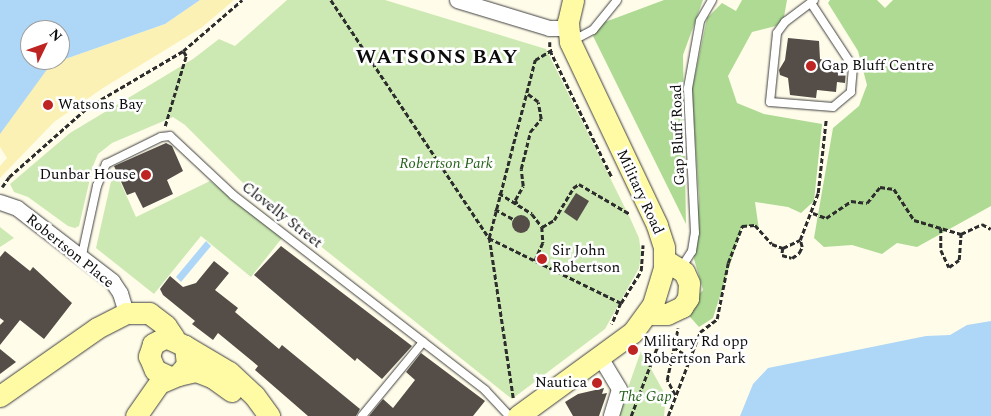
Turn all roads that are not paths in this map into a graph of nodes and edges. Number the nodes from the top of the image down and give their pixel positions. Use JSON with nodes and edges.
{"nodes":[{"id":1,"x":457,"y":0,"type":"edge"},
{"id":2,"x":573,"y":0,"type":"edge"},
{"id":3,"x":618,"y":0,"type":"edge"},
{"id":4,"x":712,"y":0,"type":"edge"},
{"id":5,"x":812,"y":1,"type":"edge"},
{"id":6,"x":563,"y":33,"type":"junction"},
{"id":7,"x":0,"y":202,"type":"edge"},
{"id":8,"x":79,"y":255,"type":"junction"},
{"id":9,"x":673,"y":264,"type":"junction"},
{"id":10,"x":126,"y":313,"type":"junction"},
{"id":11,"x":648,"y":314,"type":"junction"},
{"id":12,"x":180,"y":342,"type":"junction"},
{"id":13,"x":423,"y":342,"type":"junction"},
{"id":14,"x":151,"y":352,"type":"junction"},
{"id":15,"x":600,"y":358,"type":"junction"},
{"id":16,"x":174,"y":376,"type":"junction"},
{"id":17,"x":0,"y":396,"type":"edge"},
{"id":18,"x":516,"y":408,"type":"edge"},
{"id":19,"x":268,"y":414,"type":"edge"},
{"id":20,"x":135,"y":416,"type":"edge"},
{"id":21,"x":362,"y":416,"type":"edge"},
{"id":22,"x":509,"y":416,"type":"edge"},
{"id":23,"x":611,"y":416,"type":"edge"}],
"edges":[{"from":1,"to":6,"type":"street"},
{"from":2,"to":6,"type":"street"},
{"from":3,"to":6,"type":"lane"},
{"from":4,"to":9,"type":"lane","name":"Gap Bluff Road"},
{"from":5,"to":5,"type":"lane"},
{"from":6,"to":9,"type":"street","name":"Military Road"},
{"from":7,"to":8,"type":"street","name":"Robertson Place"},
{"from":8,"to":10,"type":"street","name":"Robertson Place"},
{"from":8,"to":13,"type":"lane","name":"Clovelly Street"},
{"from":9,"to":11,"type":"street","name":"Military Road"},
{"from":9,"to":11,"type":"street"},
{"from":10,"to":12,"type":"street"},
{"from":10,"to":14,"type":"street"},
{"from":10,"to":17,"type":"street"},
{"from":11,"to":15,"type":"street","name":"Military Road"},
{"from":12,"to":14,"type":"street"},
{"from":12,"to":16,"type":"street"},
{"from":12,"to":19,"type":"street"},
{"from":13,"to":21,"type":"lane"},
{"from":13,"to":22,"type":"lane","name":"Clovelly Street"},
{"from":14,"to":16,"type":"street"},
{"from":14,"to":20,"type":"street"},
{"from":15,"to":18,"type":"street","name":"Military Road"},
{"from":15,"to":23,"type":"street"},
{"from":16,"to":19,"type":"street"},
{"from":16,"to":20,"type":"street"}]}
